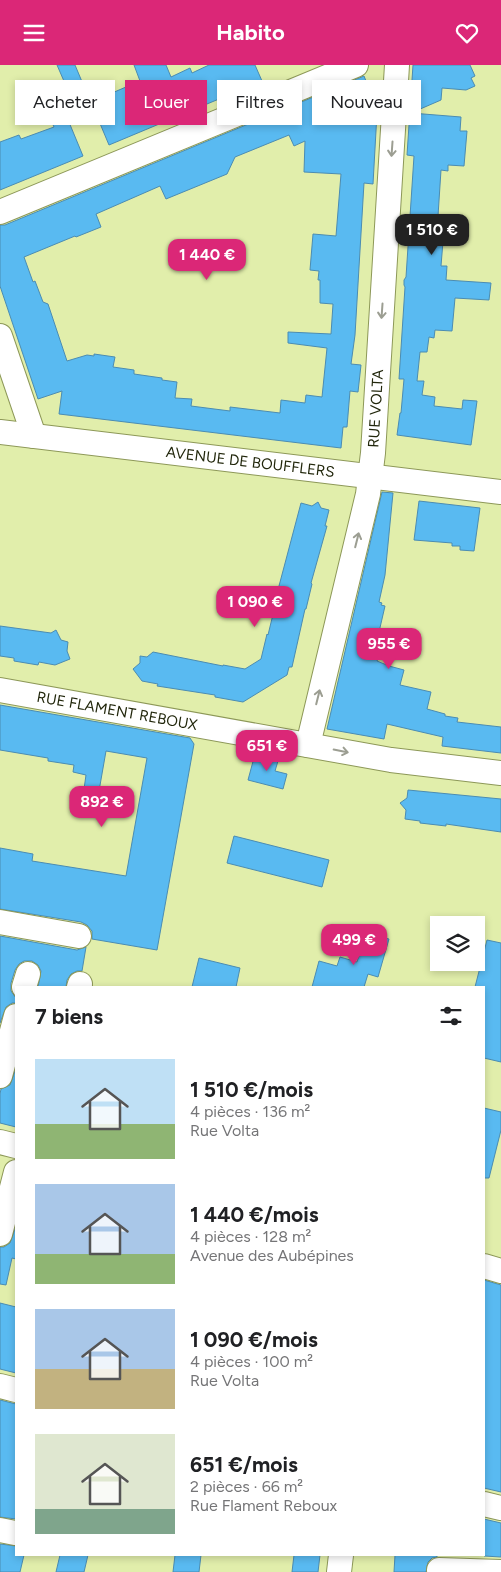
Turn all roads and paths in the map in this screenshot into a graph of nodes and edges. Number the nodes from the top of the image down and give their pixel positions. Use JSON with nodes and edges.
{"nodes":[{"id":1,"x":356,"y":65,"type":"edge"},
{"id":2,"x":397,"y":65,"type":"edge"},
{"id":3,"x":0,"y":212,"type":"edge"},
{"id":4,"x":0,"y":336,"type":"edge"},
{"id":5,"x":0,"y":432,"type":"edge"},
{"id":6,"x":34,"y":436,"type":"junction"},
{"id":7,"x":370,"y":476,"type":"junction"},
{"id":8,"x":501,"y":491,"type":"edge"},
{"id":9,"x":0,"y":690,"type":"edge"},
{"id":10,"x":308,"y":745,"type":"junction"},
{"id":11,"x":501,"y":773,"type":"edge"},
{"id":12,"x":0,"y":922,"type":"edge"},
{"id":13,"x":79,"y":936,"type":"dead end"},
{"id":14,"x":6,"y":1027,"type":"edge"},
{"id":15,"x":0,"y":1076,"type":"edge"},
{"id":16,"x":15,"y":1176,"type":"edge"},
{"id":17,"x":0,"y":1234,"type":"edge"},
{"id":18,"x":485,"y":1266,"type":"edge"},
{"id":19,"x":501,"y":1271,"type":"edge"},
{"id":20,"x":0,"y":1386,"type":"edge"},
{"id":21,"x":15,"y":1390,"type":"edge"},
{"id":22,"x":485,"y":1504,"type":"edge"},
{"id":23,"x":501,"y":1508,"type":"edge"},
{"id":24,"x":342,"y":1556,"type":"edge"},
{"id":25,"x":439,"y":1571,"type":"dead end"},
{"id":26,"x":339,"y":1572,"type":"edge"},
{"id":27,"x":501,"y":1572,"type":"edge"}],
"edges":[{"from":1,"to":3,"type":"street"},
{"from":2,"to":7,"type":"street","name":"RUE VOLTA","one_way":true},
{"from":4,"to":6,"type":"street"},
{"from":5,"to":6,"type":"street","name":"AVENUE DE BOUFFLERS"},
{"from":6,"to":7,"type":"street","name":"AVENUE DE BOUFFLERS"},
{"from":7,"to":8,"type":"street","name":"AVENUE DE BOUFFLERS"},
{"from":10,"to":7,"type":"street","name":"RUE VOLTA","one_way":true},
{"from":9,"to":10,"type":"street","name":"RUE FLAMENT REBOUX"},
{"from":10,"to":11,"type":"street","name":"RUE FLAMENT REBOUX","one_way":true},
{"from":12,"to":13,"type":"street"},
{"from":14,"to":15,"type":"street"},
{"from":16,"to":17,"type":"street"},
{"from":18,"to":19,"type":"street"},
{"from":20,"to":21,"type":"street"},
{"from":22,"to":23,"type":"street"},
{"from":24,"to":26,"type":"street"},
{"from":25,"to":27,"type":"street"}]}
